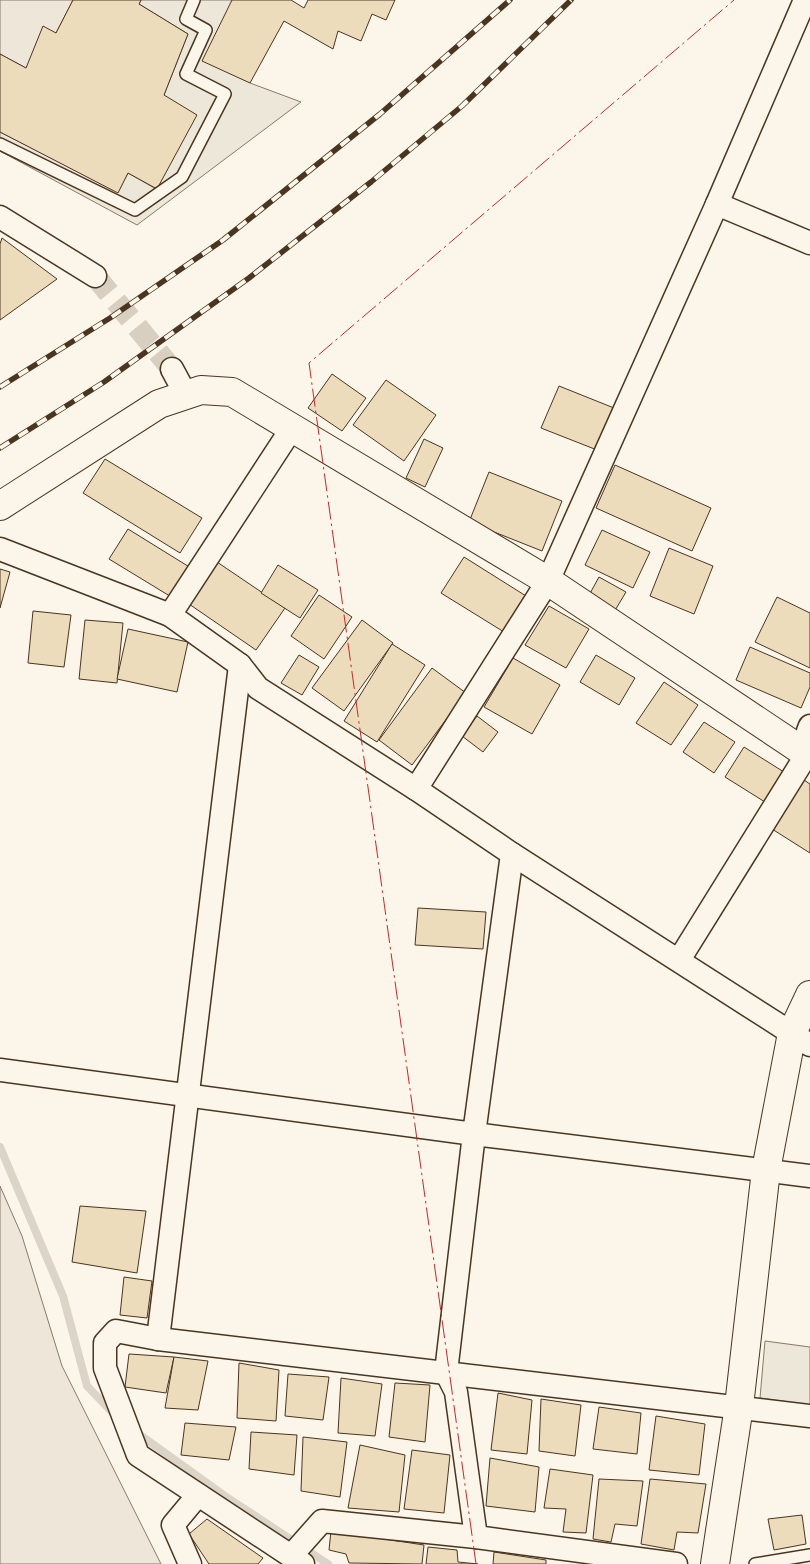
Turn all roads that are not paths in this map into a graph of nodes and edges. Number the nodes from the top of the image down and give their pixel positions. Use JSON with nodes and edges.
{"nodes":[{"id":1,"x":194,"y":0,"type":"edge"},
{"id":2,"x":805,"y":0,"type":"edge"},
{"id":3,"x":0,"y":144,"type":"edge"},
{"id":4,"x":717,"y":204,"type":"junction"},
{"id":5,"x":0,"y":217,"type":"edge"},
{"id":6,"x":810,"y":242,"type":"edge"},
{"id":7,"x":95,"y":276,"type":"tunnel mouth"},
{"id":8,"x":172,"y":368,"type":"tunnel mouth"},
{"id":9,"x":186,"y":395,"type":"junction"},
{"id":10,"x":292,"y":428,"type":"junction"},
{"id":11,"x":0,"y":506,"type":"edge"},
{"id":12,"x":0,"y":549,"type":"edge"},
{"id":13,"x":548,"y":581,"type":"junction"},
{"id":14,"x":170,"y":616,"type":"junction"},
{"id":15,"x":240,"y":664,"type":"junction"},
{"id":16,"x":810,"y":726,"type":"edge"},
{"id":17,"x":809,"y":755,"type":"edge"},
{"id":18,"x":416,"y":789,"type":"junction"},
{"id":19,"x":512,"y":854,"type":"junction"},
{"id":20,"x":679,"y":960,"type":"junction"},
{"id":21,"x":810,"y":995,"type":"edge"},
{"id":22,"x":801,"y":1039,"type":"edge"},
{"id":23,"x":0,"y":1070,"type":"edge"},
{"id":24,"x":187,"y":1095,"type":"junction"},
{"id":25,"x":474,"y":1134,"type":"junction"},
{"id":26,"x":766,"y":1170,"type":"junction"},
{"id":27,"x":810,"y":1176,"type":"edge"},
{"id":28,"x":158,"y":1339,"type":"junction"},
{"id":29,"x":446,"y":1372,"type":"junction"},
{"id":30,"x":739,"y":1406,"type":"junction"},
{"id":31,"x":810,"y":1416,"type":"edge"},
{"id":32,"x":198,"y":1495,"type":"junction"},
{"id":33,"x":476,"y":1537,"type":"junction"},
{"id":34,"x":810,"y":1555,"type":"edge"},
{"id":35,"x":297,"y":1560,"type":"edge"},
{"id":36,"x":190,"y":1564,"type":"edge"},
{"id":37,"x":676,"y":1564,"type":"edge"},
{"id":38,"x":715,"y":1564,"type":"edge"},
{"id":39,"x":756,"y":1564,"type":"edge"}],
"edges":[{"from":1,"to":3,"type":"lane"},
{"from":2,"to":4,"type":"street"},
{"from":4,"to":6,"type":"street"},
{"from":4,"to":13,"type":"street"},
{"from":5,"to":7,"type":"street"},
{"from":8,"to":9,"type":"street"},
{"from":9,"to":10,"type":"street"},
{"from":9,"to":11,"type":"street"},
{"from":10,"to":13,"type":"street"},
{"from":10,"to":14,"type":"street"},
{"from":12,"to":14,"type":"street"},
{"from":13,"to":17,"type":"street"},
{"from":13,"to":18,"type":"street"},
{"from":14,"to":15,"type":"street"},
{"from":15,"to":18,"type":"street"},
{"from":15,"to":24,"type":"street"},
{"from":16,"to":17,"type":"street"},
{"from":17,"to":20,"type":"street"},
{"from":18,"to":19,"type":"street"},
{"from":19,"to":20,"type":"street"},
{"from":19,"to":25,"type":"street"},
{"from":20,"to":22,"type":"street"},
{"from":21,"to":22,"type":"street"},
{"from":22,"to":26,"type":"street"},
{"from":23,"to":24,"type":"street"},
{"from":24,"to":25,"type":"street"},
{"from":24,"to":28,"type":"street"},
{"from":25,"to":26,"type":"street"},
{"from":25,"to":29,"type":"street"},
{"from":26,"to":27,"type":"street"},
{"from":26,"to":30,"type":"street"},
{"from":28,"to":29,"type":"street"},
{"from":28,"to":32,"type":"street"},
{"from":29,"to":30,"type":"street"},
{"from":29,"to":33,"type":"street"},
{"from":30,"to":31,"type":"street"},
{"from":30,"to":38,"type":"street"},
{"from":32,"to":35,"type":"street"},
{"from":32,"to":36,"type":"street"},
{"from":33,"to":35,"type":"street"},
{"from":33,"to":37,"type":"street"},
{"from":34,"to":39,"type":"lane"}]}
